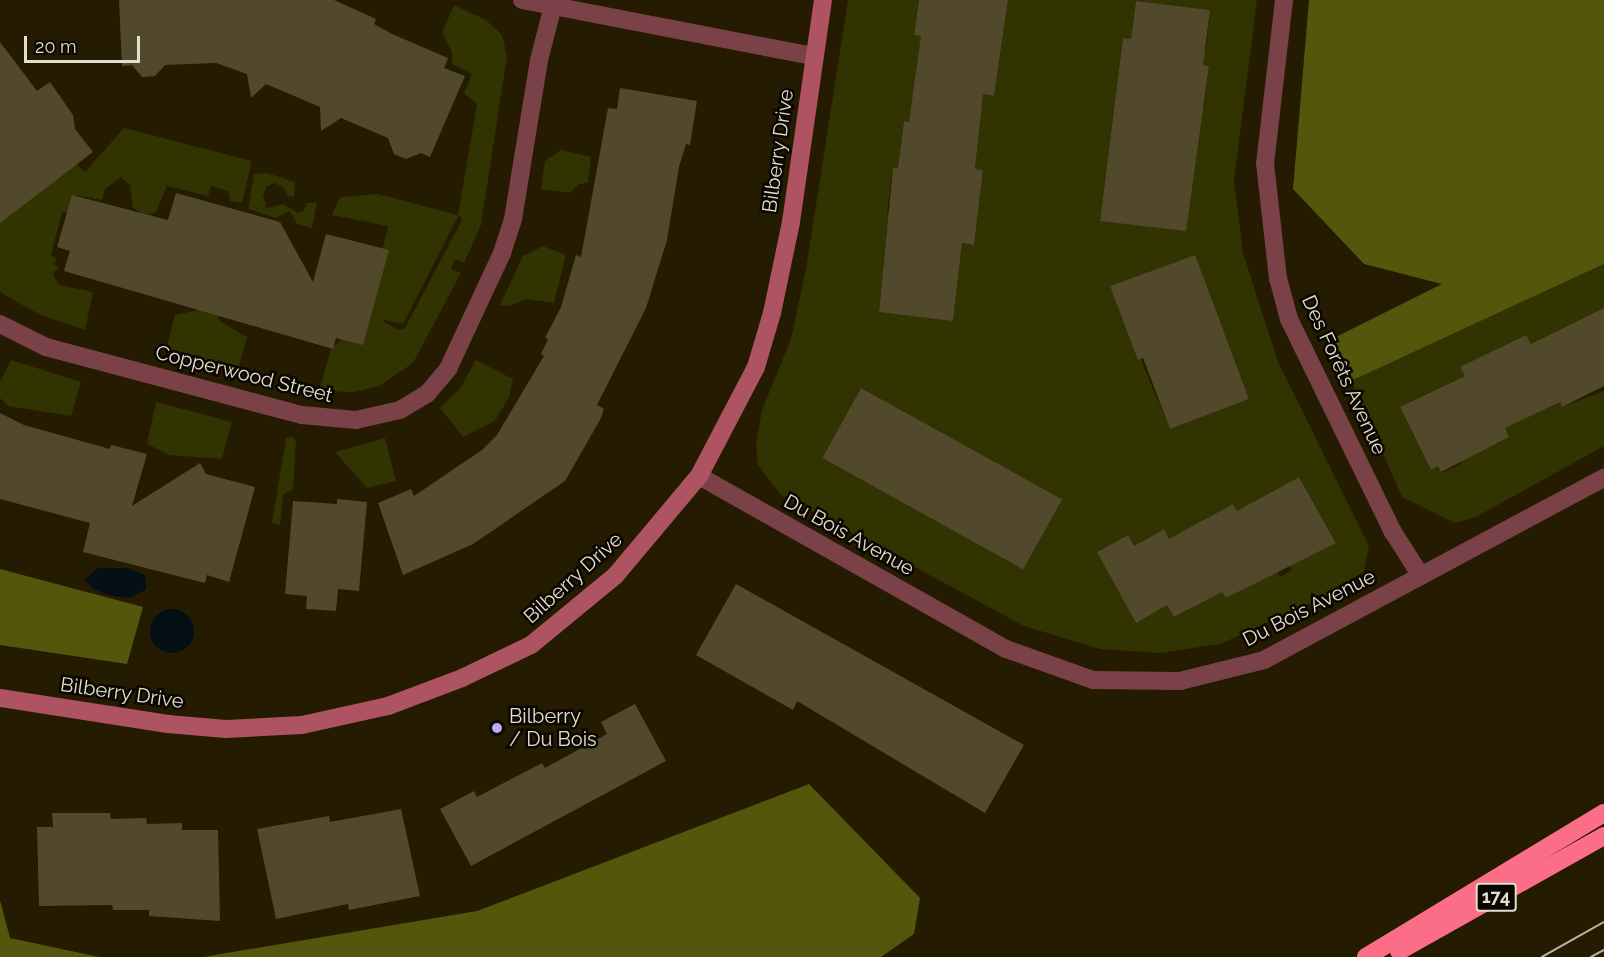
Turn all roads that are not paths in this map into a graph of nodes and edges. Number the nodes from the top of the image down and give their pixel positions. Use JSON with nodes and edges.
{"nodes":[{"id":1,"x":522,"y":0,"type":"edge"},
{"id":2,"x":823,"y":0,"type":"edge"},
{"id":3,"x":1284,"y":0,"type":"edge"},
{"id":4,"x":553,"y":6,"type":"junction"},
{"id":5,"x":814,"y":56,"type":"junction"},
{"id":6,"x":0,"y":324,"type":"edge"},
{"id":7,"x":699,"y":476,"type":"junction"},
{"id":8,"x":1604,"y":478,"type":"edge"},
{"id":9,"x":1421,"y":576,"type":"junction"},
{"id":10,"x":0,"y":698,"type":"edge"},
{"id":11,"x":1604,"y":813,"type":"edge"},
{"id":12,"x":1604,"y":836,"type":"edge"},
{"id":13,"x":1366,"y":957,"type":"edge"},
{"id":14,"x":1388,"y":957,"type":"edge"}],
"edges":[{"from":1,"to":4,"type":"street"},
{"from":2,"to":5,"type":"street","name":"Bilberry Drive"},
{"from":3,"to":9,"type":"street","name":"Des Forêts Avenue"},
{"from":4,"to":5,"type":"street"},
{"from":4,"to":6,"type":"street","name":"Copperwood Street"},
{"from":5,"to":7,"type":"street","name":"Bilberry Drive"},
{"from":7,"to":9,"type":"street","name":"Du Bois Avenue"},
{"from":7,"to":10,"type":"street","name":"Bilberry Drive"},
{"from":8,"to":9,"type":"street","name":"Du Bois Avenue"},
{"from":11,"to":13,"type":"highway"},
{"from":12,"to":14,"type":"highway","number":"174"}]}
